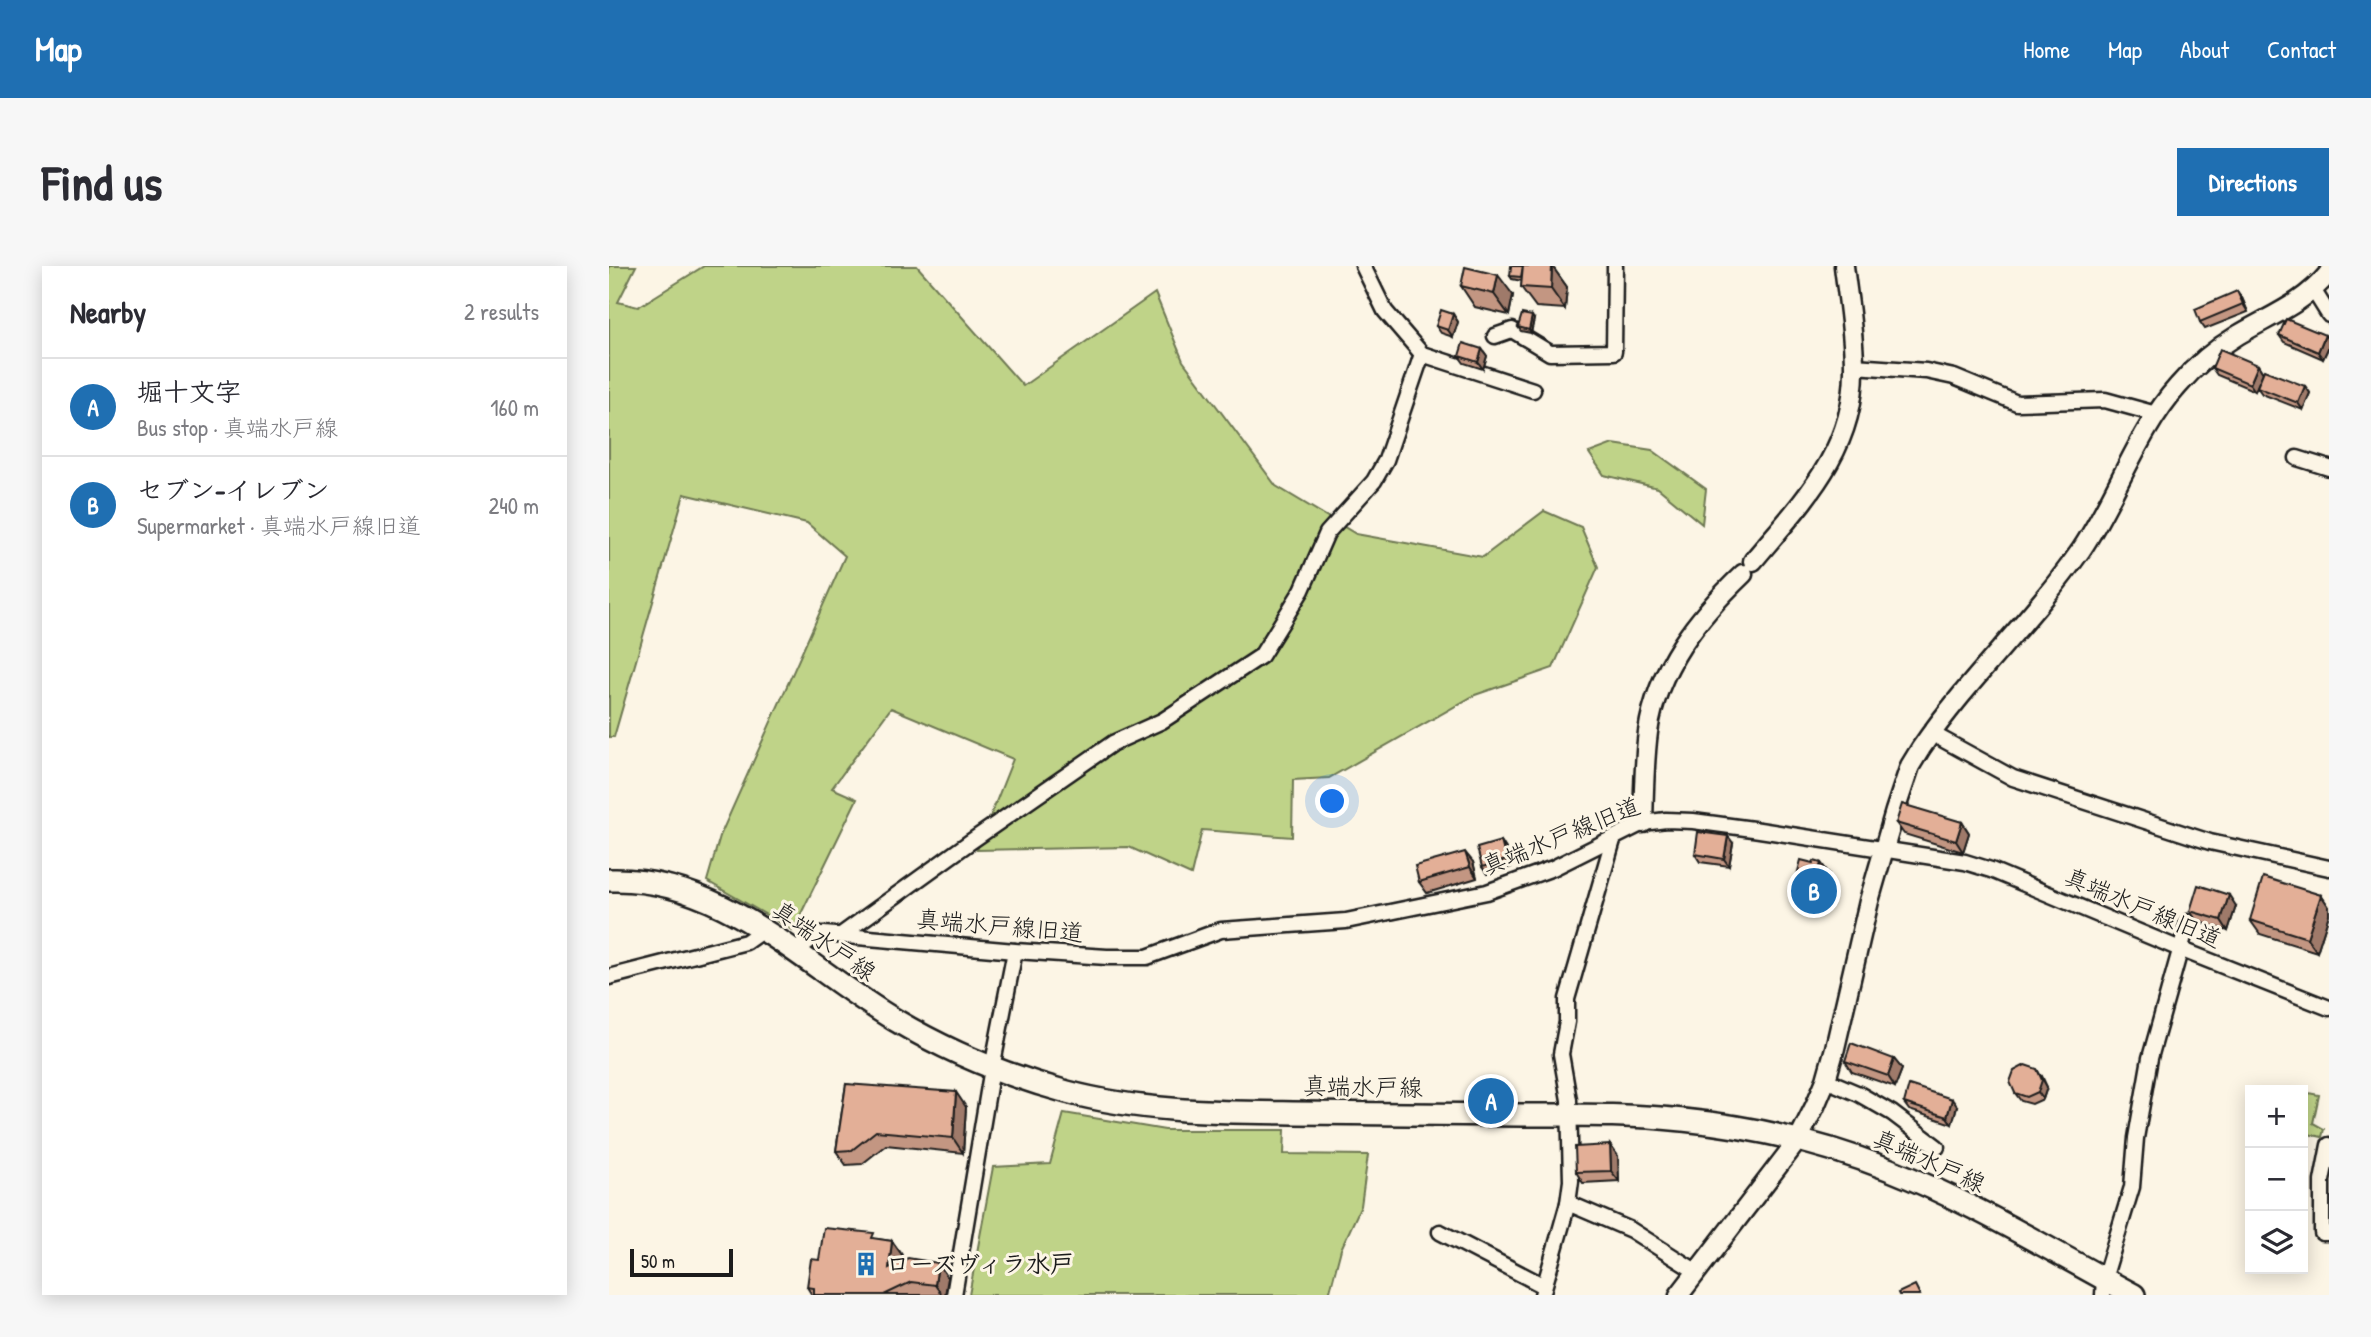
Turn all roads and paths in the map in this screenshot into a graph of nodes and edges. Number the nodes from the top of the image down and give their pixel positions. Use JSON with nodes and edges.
{"nodes":[{"id":1,"x":1363,"y":266,"type":"edge"},
{"id":2,"x":1615,"y":266,"type":"edge"},
{"id":3,"x":1844,"y":266,"type":"edge"},
{"id":4,"x":2329,"y":273,"type":"edge"},
{"id":5,"x":2314,"y":291,"type":"junction"},
{"id":6,"x":2329,"y":315,"type":"edge"},
{"id":7,"x":1495,"y":336,"type":"dead end"},
{"id":8,"x":1422,"y":355,"type":"junction"},
{"id":9,"x":1854,"y":366,"type":"junction"},
{"id":10,"x":1533,"y":390,"type":"dead end"},
{"id":11,"x":2156,"y":414,"type":"junction"},
{"id":12,"x":2297,"y":458,"type":"dead end"},
{"id":13,"x":2329,"y":468,"type":"edge"},
{"id":14,"x":1931,"y":733,"type":"junction"},
{"id":15,"x":1643,"y":823,"type":"junction"},
{"id":16,"x":1613,"y":839,"type":"junction"},
{"id":17,"x":1885,"y":849,"type":"junction"},
{"id":18,"x":2329,"y":868,"type":"edge"},
{"id":19,"x":609,"y":880,"type":"edge"},
{"id":20,"x":2188,"y":922,"type":"edge"},
{"id":21,"x":763,"y":930,"type":"junction"},
{"id":22,"x":841,"y":935,"type":"junction"},
{"id":23,"x":2180,"y":949,"type":"junction"},
{"id":24,"x":1015,"y":951,"type":"junction"},
{"id":25,"x":794,"y":952,"type":"junction"},
{"id":26,"x":609,"y":977,"type":"edge"},
{"id":27,"x":2329,"y":1007,"type":"edge"},
{"id":28,"x":992,"y":1068,"type":"junction"},
{"id":29,"x":1826,"y":1080,"type":"junction"},
{"id":30,"x":1569,"y":1115,"type":"junction"},
{"id":31,"x":1798,"y":1140,"type":"junction"},
{"id":32,"x":2329,"y":1145,"type":"edge"},
{"id":33,"x":1937,"y":1147,"type":"dead end"},
{"id":34,"x":1568,"y":1203,"type":"junction"},
{"id":35,"x":1440,"y":1232,"type":"dead end"},
{"id":36,"x":2329,"y":1233,"type":"edge"},
{"id":37,"x":1697,"y":1272,"type":"junction"},
{"id":38,"x":2104,"y":1287,"type":"edge"},
{"id":39,"x":1543,"y":1291,"type":"edge"},
{"id":40,"x":954,"y":1295,"type":"edge"},
{"id":41,"x":1679,"y":1295,"type":"edge"},
{"id":42,"x":2134,"y":1295,"type":"edge"}],
"edges":[{"from":1,"to":8,"type":"street"},
{"from":2,"to":7,"type":"street"},
{"from":3,"to":9,"type":"street"},
{"from":4,"to":5,"type":"street"},
{"from":5,"to":6,"type":"street"},
{"from":5,"to":11,"type":"street"},
{"from":8,"to":10,"type":"street"},
{"from":8,"to":22,"type":"street"},
{"from":9,"to":11,"type":"street"},
{"from":9,"to":15,"type":"street"},
{"from":11,"to":14,"type":"street"},
{"from":12,"to":13,"type":"street"},
{"from":14,"to":17,"type":"street"},
{"from":14,"to":18,"type":"street"},
{"from":15,"to":16,"type":"street","name":"真端水戸線旧道"},
{"from":15,"to":17,"type":"street","name":"真端水戸線旧道"},
{"from":16,"to":24,"type":"street","name":"真端水戸線旧道"},
{"from":16,"to":30,"type":"street"},
{"from":17,"to":23,"type":"street","name":"真端水戸線旧道"},
{"from":17,"to":29,"type":"street"},
{"from":19,"to":21,"type":"main road","name":"真端水戸線"},
{"from":20,"to":23,"type":"street"},
{"from":21,"to":25,"type":"main road","name":"真端水戸線"},
{"from":21,"to":26,"type":"street"},
{"from":22,"to":24,"type":"street","name":"真端水戸線旧道"},
{"from":22,"to":25,"type":"street","name":"真端水戸線旧道"},
{"from":23,"to":27,"type":"street","name":"真端水戸線旧道"},
{"from":23,"to":38,"type":"street"},
{"from":24,"to":28,"type":"street"},
{"from":25,"to":28,"type":"main road","name":"真端水戸線"},
{"from":28,"to":30,"type":"main road","name":"真端水戸線"},
{"from":28,"to":40,"type":"street"},
{"from":29,"to":31,"type":"street"},
{"from":29,"to":33,"type":"street"},
{"from":30,"to":31,"type":"main road","name":"真端水戸線"},
{"from":30,"to":34,"type":"street"},
{"from":31,"to":37,"type":"street"},
{"from":31,"to":38,"type":"main road","name":"真端水戸線"},
{"from":32,"to":36,"type":"street"},
{"from":34,"to":37,"type":"street"},
{"from":34,"to":39,"type":"street"},
{"from":35,"to":39,"type":"street"},
{"from":37,"to":41,"type":"street"},
{"from":38,"to":42,"type":"main road","name":"真端水戸線"}]}
